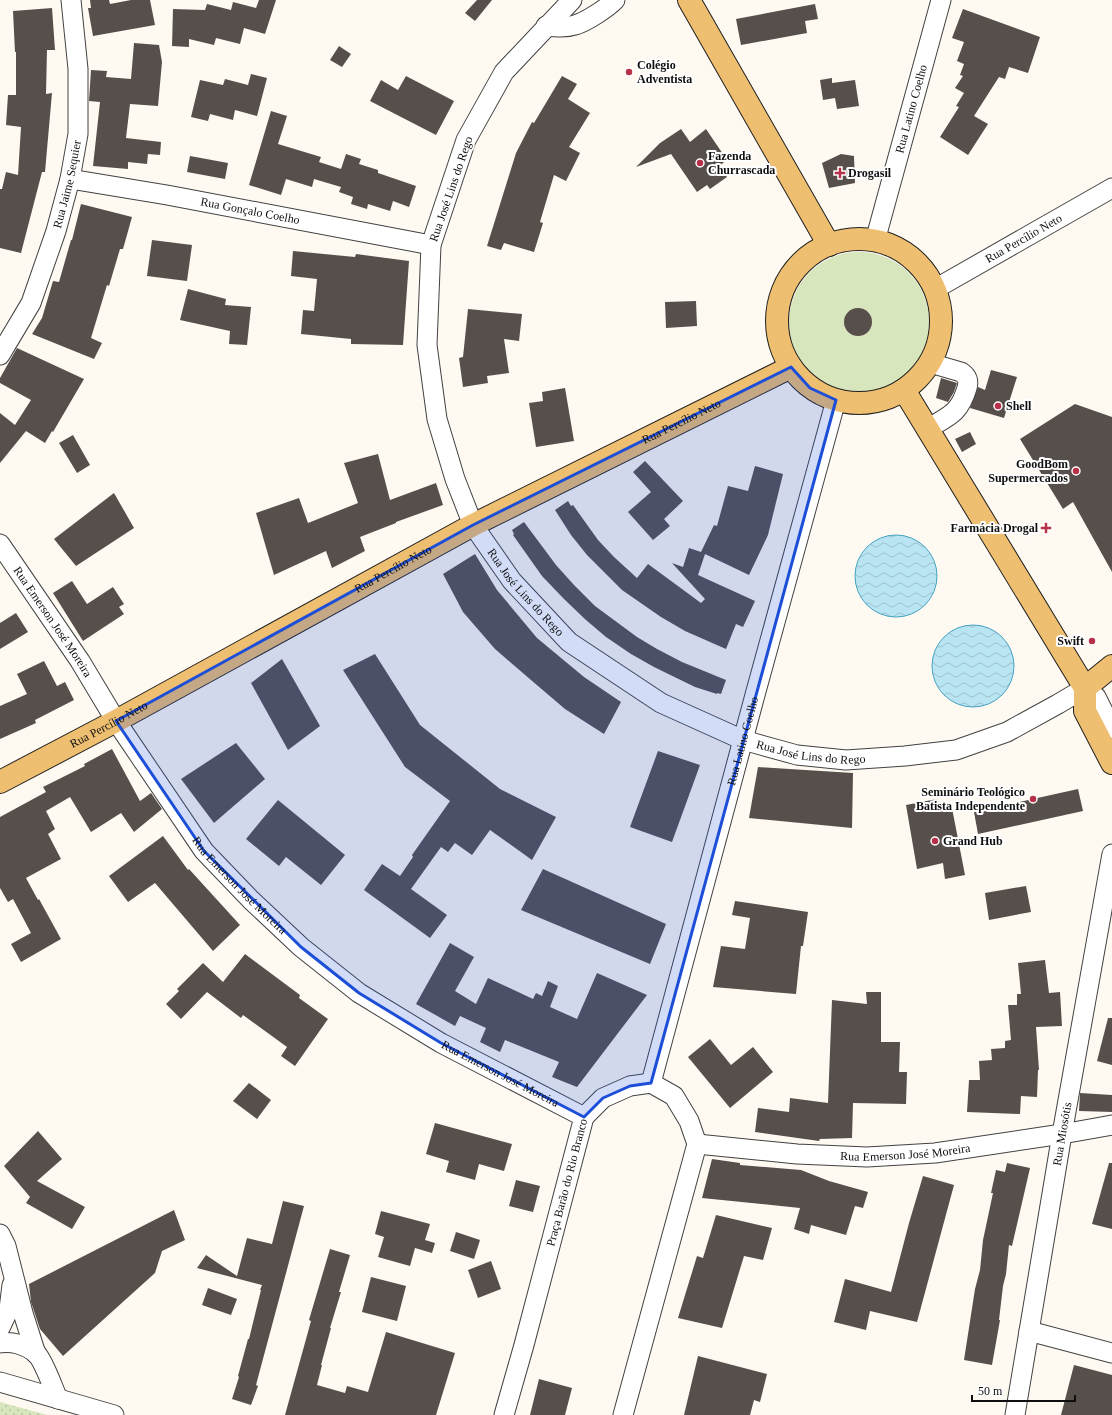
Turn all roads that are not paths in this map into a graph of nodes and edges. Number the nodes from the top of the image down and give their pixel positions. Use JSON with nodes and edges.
{"nodes":[{"id":1,"x":71,"y":0,"type":"edge"},
{"id":2,"x":572,"y":0,"type":"edge"},
{"id":3,"x":615,"y":0,"type":"edge"},
{"id":4,"x":689,"y":0,"type":"edge"},
{"id":5,"x":941,"y":0,"type":"edge"},
{"id":6,"x":546,"y":26,"type":"junction"},
{"id":7,"x":70,"y":179,"type":"junction"},
{"id":8,"x":1112,"y":188,"type":"edge"},
{"id":9,"x":876,"y":241,"type":"junction"},
{"id":10,"x":829,"y":245,"type":"junction"},
{"id":11,"x":431,"y":246,"type":"junction"},
{"id":12,"x":935,"y":289,"type":"junction"},
{"id":13,"x":0,"y":355,"type":"edge"},
{"id":14,"x":930,"y":363,"type":"junction"},
{"id":15,"x":791,"y":367,"type":"junction"},
{"id":16,"x":904,"y":390,"type":"junction"},
{"id":17,"x":836,"y":400,"type":"junction"},
{"id":18,"x":927,"y":430,"type":"junction"},
{"id":19,"x":473,"y":525,"type":"junction"},
{"id":20,"x":0,"y":544,"type":"edge"},
{"id":21,"x":1112,"y":666,"type":"edge"},
{"id":22,"x":1085,"y":688,"type":"junction"},
{"id":23,"x":116,"y":721,"type":"junction"},
{"id":24,"x":1112,"y":729,"type":"edge"},
{"id":25,"x":743,"y":740,"type":"junction"},
{"id":26,"x":1112,"y":764,"type":"edge"},
{"id":27,"x":0,"y":782,"type":"edge"},
{"id":28,"x":1112,"y":854,"type":"edge"},
{"id":29,"x":1108,"y":893,"type":"edge"},
{"id":30,"x":651,"y":1083,"type":"junction"},
{"id":31,"x":584,"y":1117,"type":"junction"},
{"id":32,"x":1112,"y":1125,"type":"edge"},
{"id":33,"x":1062,"y":1134,"type":"junction"},
{"id":34,"x":696,"y":1144,"type":"junction"},
{"id":35,"x":0,"y":1234,"type":"edge"},
{"id":36,"x":14,"y":1276,"type":"junction"},
{"id":37,"x":0,"y":1328,"type":"edge"},
{"id":38,"x":1029,"y":1331,"type":"junction"},
{"id":39,"x":0,"y":1343,"type":"edge"},
{"id":40,"x":1112,"y":1352,"type":"edge"},
{"id":41,"x":36,"y":1354,"type":"junction"},
{"id":42,"x":0,"y":1382,"type":"edge"},
{"id":43,"x":58,"y":1399,"type":"junction"},
{"id":44,"x":114,"y":1415,"type":"edge"},
{"id":45,"x":504,"y":1415,"type":"edge"},
{"id":46,"x":623,"y":1415,"type":"edge"},
{"id":47,"x":1015,"y":1415,"type":"edge"}],
"edges":[{"from":1,"to":7,"type":"street","name":"Rua Jaime Sequier"},
{"from":2,"to":6,"type":"street","name":"Rua José Lins do Rego"},
{"from":3,"to":6,"type":"street"},
{"from":4,"to":10,"type":"main road"},
{"from":5,"to":9,"type":"street","name":"Rua Latino Coelho"},
{"from":6,"to":11,"type":"street","name":"Rua José Lins do Rego"},
{"from":7,"to":11,"type":"street","name":"Rua Gonçalo Coelho"},
{"from":7,"to":13,"type":"street","name":"Rua Jaime Sequier"},
{"from":8,"to":12,"type":"street","name":"Rua Percílio Neto"},
{"from":9,"to":10,"type":"main road"},
{"from":9,"to":12,"type":"main road"},
{"from":10,"to":15,"type":"main road"},
{"from":11,"to":19,"type":"street","name":"Rua José Lins do Rego"},
{"from":12,"to":14,"type":"main road"},
{"from":14,"to":16,"type":"main road"},
{"from":14,"to":18,"type":"street"},
{"from":15,"to":17,"type":"main road"},
{"from":15,"to":19,"type":"main road","name":"Rua Percílio Neto"},
{"from":16,"to":17,"type":"main road"},
{"from":16,"to":18,"type":"main road"},
{"from":17,"to":25,"type":"street","name":"Rua Latino Coelho"},
{"from":18,"to":22,"type":"main road"},
{"from":19,"to":23,"type":"main road","name":"Rua Percílio Neto"},
{"from":19,"to":25,"type":"street","name":"Rua José Lins do Rego"},
{"from":20,"to":23,"type":"street","name":"Rua Emerson José Moreira"},
{"from":21,"to":22,"type":"main road","name":"Rua José Lins do Rego"},
{"from":22,"to":24,"type":"street"},
{"from":22,"to":25,"type":"street","name":"Rua José Lins do Rego"},
{"from":22,"to":26,"type":"main road"},
{"from":23,"to":27,"type":"main road","name":"Rua Percílio Neto"},
{"from":23,"to":31,"type":"street","name":"Rua Emerson José Moreira"},
{"from":25,"to":30,"type":"street","name":"Rua Latino Coelho"},
{"from":28,"to":29,"type":"street","name":"Rua Miosótis"},
{"from":29,"to":33,"type":"street","name":"Rua Miosótis"},
{"from":30,"to":31,"type":"street","name":"Praça Barão do Rio Branco"},
{"from":30,"to":34,"type":"street"},
{"from":31,"to":45,"type":"street","name":"Praça Barão do Rio Branco"},
{"from":32,"to":33,"type":"street","name":"Rua Emerson José Moreira"},
{"from":33,"to":34,"type":"street","name":"Rua Emerson José Moreira"},
{"from":33,"to":38,"type":"street","name":"Rua Miosótis"},
{"from":34,"to":46,"type":"street"},
{"from":35,"to":36,"type":"street"},
{"from":36,"to":37,"type":"street"},
{"from":36,"to":41,"type":"street"},
{"from":38,"to":40,"type":"street"},
{"from":38,"to":47,"type":"street","name":"Rua Miosótis"},
{"from":39,"to":41,"type":"street"},
{"from":41,"to":43,"type":"street"},
{"from":42,"to":43,"type":"street"},
{"from":43,"to":44,"type":"street"}]}
